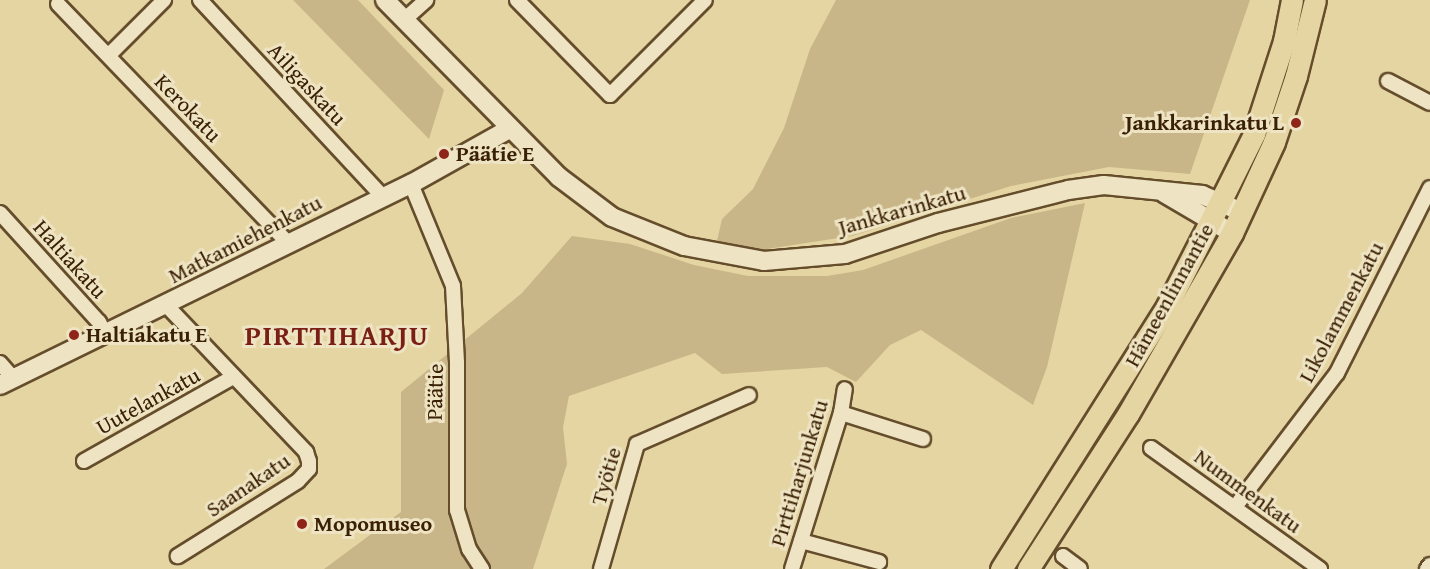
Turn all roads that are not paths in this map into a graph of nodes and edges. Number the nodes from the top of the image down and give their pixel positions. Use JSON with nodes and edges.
{"nodes":[{"id":1,"x":164,"y":0,"type":"edge"},
{"id":2,"x":200,"y":0,"type":"edge"},
{"id":3,"x":385,"y":0,"type":"edge"},
{"id":4,"x":426,"y":0,"type":"edge"},
{"id":5,"x":517,"y":0,"type":"edge"},
{"id":6,"x":705,"y":0,"type":"edge"},
{"id":7,"x":1292,"y":0,"type":"edge"},
{"id":8,"x":1315,"y":0,"type":"edge"},
{"id":9,"x":58,"y":4,"type":"dead end"},
{"id":10,"x":404,"y":20,"type":"junction"},
{"id":11,"x":109,"y":55,"type":"junction"},
{"id":12,"x":1388,"y":81,"type":"dead end"},
{"id":13,"x":1430,"y":103,"type":"edge"},
{"id":14,"x":509,"y":129,"type":"junction"},
{"id":15,"x":411,"y":184,"type":"junction"},
{"id":16,"x":1430,"y":188,"type":"edge"},
{"id":17,"x":1164,"y":193,"type":"junction"},
{"id":18,"x":383,"y":197,"type":"junction"},
{"id":19,"x":1220,"y":201,"type":"junction"},
{"id":20,"x":1242,"y":212,"type":"junction"},
{"id":21,"x":0,"y":213,"type":"edge"},
{"id":22,"x":1210,"y":222,"type":"junction"},
{"id":23,"x":1232,"y":234,"type":"junction"},
{"id":24,"x":288,"y":243,"type":"junction"},
{"id":25,"x":167,"y":306,"type":"junction"},
{"id":26,"x":105,"y":334,"type":"junction"},
{"id":27,"x":0,"y":363,"type":"edge"},
{"id":28,"x":233,"y":377,"type":"junction"},
{"id":29,"x":7,"y":382,"type":"edge"},
{"id":30,"x":844,"y":389,"type":"dead end"},
{"id":31,"x":749,"y":395,"type":"dead end"},
{"id":32,"x":841,"y":413,"type":"junction"},
{"id":33,"x":923,"y":439,"type":"dead end"},
{"id":34,"x":1151,"y":448,"type":"dead end"},
{"id":35,"x":84,"y":461,"type":"dead end"},
{"id":36,"x":1235,"y":507,"type":"junction"},
{"id":37,"x":801,"y":541,"type":"junction"},
{"id":38,"x":178,"y":556,"type":"dead end"},
{"id":39,"x":1063,"y":556,"type":"dead end"},
{"id":40,"x":879,"y":562,"type":"dead end"},
{"id":41,"x":1430,"y":565,"type":"edge"},
{"id":42,"x":482,"y":569,"type":"edge"},
{"id":43,"x":601,"y":569,"type":"edge"},
{"id":44,"x":792,"y":569,"type":"edge"},
{"id":45,"x":1001,"y":569,"type":"edge"},
{"id":46,"x":1028,"y":569,"type":"edge"},
{"id":47,"x":1080,"y":569,"type":"edge"},
{"id":48,"x":1320,"y":569,"type":"edge"},
{"id":49,"x":1427,"y":569,"type":"edge"}],
"edges":[{"from":1,"to":11,"type":"street"},
{"from":2,"to":18,"type":"street","name":"Ailigaskatu"},
{"from":3,"to":10,"type":"street","name":"Jankkarinkatu"},
{"from":4,"to":10,"type":"street"},
{"from":5,"to":6,"type":"street"},
{"from":7,"to":19,"type":"main road","name":"Hämeenlinnantie"},
{"from":8,"to":20,"type":"main road","name":"Hämeenlinnantie"},
{"from":9,"to":11,"type":"street","name":"Kerokatu"},
{"from":10,"to":14,"type":"street","name":"Jankkarinkatu"},
{"from":11,"to":24,"type":"street","name":"Kerokatu"},
{"from":12,"to":13,"type":"street"},
{"from":14,"to":15,"type":"street","name":"Matkamiehenkatu"},
{"from":14,"to":17,"type":"street","name":"Jankkarinkatu"},
{"from":15,"to":18,"type":"street","name":"Matkamiehenkatu"},
{"from":15,"to":42,"type":"street","name":"Päätie"},
{"from":16,"to":36,"type":"street","name":"Likolammenkatu"},
{"from":17,"to":19,"type":"street","name":"Jankkarinkatu"},
{"from":17,"to":22,"type":"street","name":"Jankkarinkatu"},
{"from":18,"to":24,"type":"street","name":"Matkamiehenkatu"},
{"from":19,"to":20,"type":"street","name":"Jankkarinkatu"},
{"from":19,"to":22,"type":"main road","name":"Hämeenlinnantie"},
{"from":20,"to":23,"type":"main road","name":"Hämeenlinnantie"},
{"from":21,"to":26,"type":"street","name":"Haltiakatu"},
{"from":22,"to":23,"type":"street","name":"Jankkarinkatu"},
{"from":22,"to":45,"type":"main road","name":"Hämeenlinnantie"},
{"from":23,"to":46,"type":"main road","name":"Hämeenlinnantie"},
{"from":24,"to":25,"type":"street","name":"Matkamiehenkatu"},
{"from":25,"to":26,"type":"street","name":"Matkamiehenkatu"},
{"from":25,"to":28,"type":"street","name":"Saanakatu"},
{"from":26,"to":29,"type":"street","name":"Matkamiehenkatu"},
{"from":27,"to":29,"type":"street"},
{"from":28,"to":35,"type":"street","name":"Uutelankatu"},
{"from":28,"to":38,"type":"street","name":"Saanakatu"},
{"from":30,"to":32,"type":"street","name":"Pirttiharjunkatu"},
{"from":31,"to":43,"type":"street","name":"Työtie"},
{"from":32,"to":33,"type":"street"},
{"from":32,"to":37,"type":"street","name":"Pirttiharjunkatu"},
{"from":34,"to":36,"type":"street","name":"Nummenkatu"},
{"from":36,"to":48,"type":"street","name":"Nummenkatu"},
{"from":37,"to":40,"type":"street"},
{"from":37,"to":44,"type":"street","name":"Pirttiharjunkatu"},
{"from":39,"to":47,"type":"street"},
{"from":41,"to":49,"type":"street"}]}
